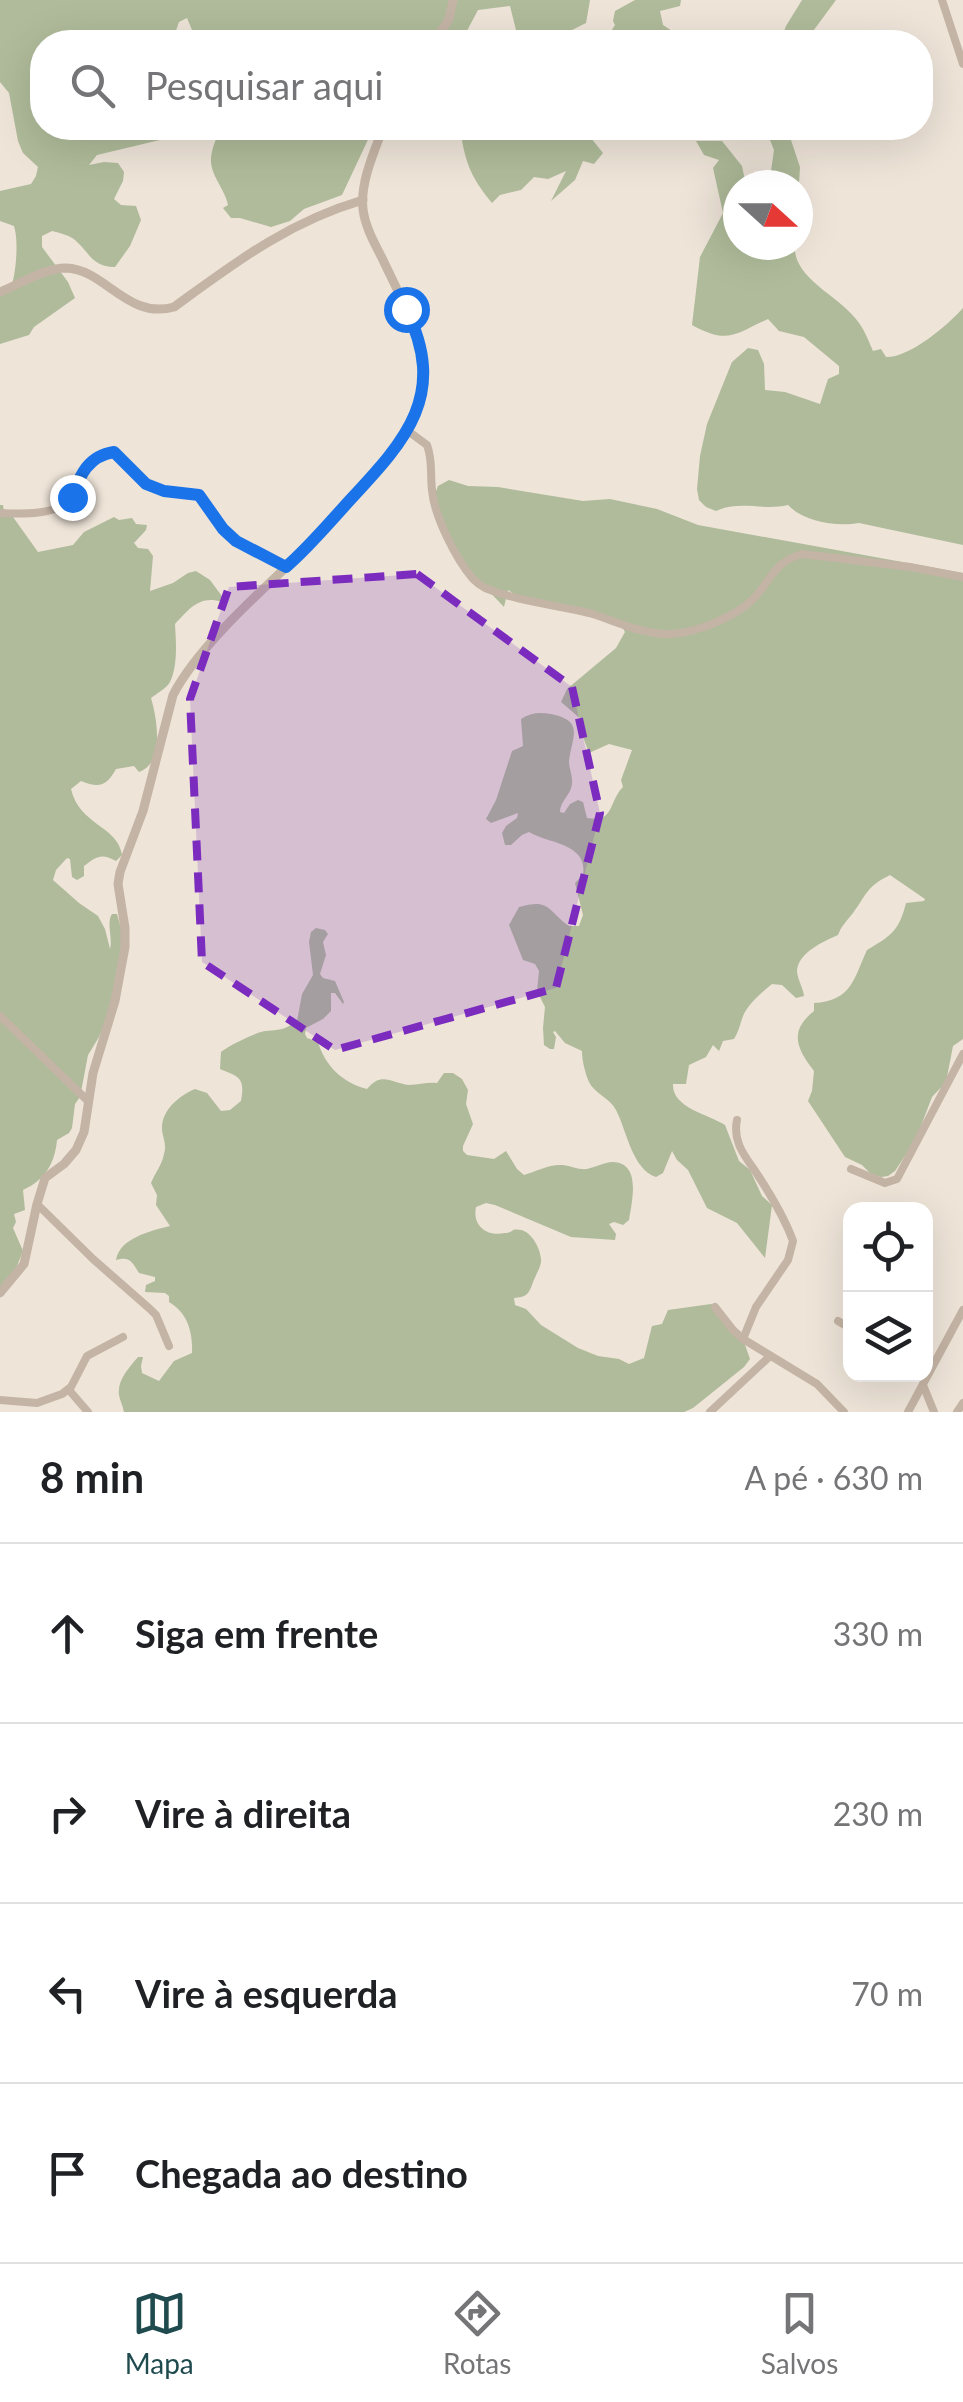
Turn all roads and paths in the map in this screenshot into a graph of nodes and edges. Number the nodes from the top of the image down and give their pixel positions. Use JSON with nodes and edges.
{"nodes":[{"id":1,"x":453,"y":0,"type":"edge"},
{"id":2,"x":942,"y":0,"type":"edge"},
{"id":3,"x":442,"y":30,"type":"edge"},
{"id":4,"x":963,"y":64,"type":"edge"},
{"id":5,"x":378,"y":140,"type":"edge"},
{"id":6,"x":363,"y":200,"type":"junction"},
{"id":7,"x":0,"y":292,"type":"edge"},
{"id":8,"x":408,"y":432,"type":"junction"},
{"id":9,"x":0,"y":513,"type":"edge"},
{"id":10,"x":286,"y":567,"type":"junction"},
{"id":11,"x":963,"y":577,"type":"edge"},
{"id":12,"x":0,"y":1016,"type":"edge"},
{"id":13,"x":963,"y":1054,"type":"edge"},
{"id":14,"x":88,"y":1102,"type":"junction"},
{"id":15,"x":737,"y":1120,"type":"dead end"},
{"id":16,"x":851,"y":1168,"type":"dead end"},
{"id":17,"x":37,"y":1204,"type":"junction"},
{"id":18,"x":0,"y":1293,"type":"edge"},
{"id":19,"x":715,"y":1307,"type":"dead end"},
{"id":20,"x":963,"y":1310,"type":"edge"},
{"id":21,"x":838,"y":1321,"type":"dead end"},
{"id":22,"x":843,"y":1324,"type":"edge"},
{"id":23,"x":123,"y":1337,"type":"dead end"},
{"id":24,"x":743,"y":1339,"type":"junction"},
{"id":25,"x":168,"y":1346,"type":"dead end"},
{"id":26,"x":770,"y":1356,"type":"junction"},
{"id":27,"x":933,"y":1362,"type":"edge"},
{"id":28,"x":924,"y":1382,"type":"edge"},
{"id":29,"x":923,"y":1386,"type":"junction"},
{"id":30,"x":69,"y":1390,"type":"junction"},
{"id":31,"x":0,"y":1400,"type":"edge"},
{"id":32,"x":963,"y":1403,"type":"edge"},
{"id":33,"x":88,"y":1412,"type":"edge"},
{"id":34,"x":710,"y":1412,"type":"edge"},
{"id":35,"x":844,"y":1412,"type":"edge"},
{"id":36,"x":908,"y":1412,"type":"edge"},
{"id":37,"x":934,"y":1412,"type":"edge"},
{"id":38,"x":957,"y":1412,"type":"edge"}],
"edges":[{"from":1,"to":3,"type":"street"},
{"from":2,"to":4,"type":"street"},
{"from":5,"to":6,"type":"street"},
{"from":6,"to":7,"type":"street"},
{"from":6,"to":8,"type":"street"},
{"from":8,"to":10,"type":"street"},
{"from":8,"to":11,"type":"street"},
{"from":9,"to":10,"type":"street"},
{"from":10,"to":14,"type":"street"},
{"from":12,"to":14,"type":"street"},
{"from":13,"to":16,"type":"street"},
{"from":14,"to":17,"type":"street"},
{"from":15,"to":24,"type":"street"},
{"from":17,"to":18,"type":"street"},
{"from":17,"to":25,"type":"street"},
{"from":19,"to":24,"type":"street"},
{"from":20,"to":27,"type":"street"},
{"from":21,"to":22,"type":"street"},
{"from":23,"to":30,"type":"street"},
{"from":24,"to":26,"type":"street"},
{"from":26,"to":34,"type":"street"},
{"from":26,"to":35,"type":"street"},
{"from":28,"to":29,"type":"street"},
{"from":29,"to":36,"type":"street"},
{"from":29,"to":37,"type":"street"},
{"from":30,"to":31,"type":"street"},
{"from":30,"to":33,"type":"street"},
{"from":32,"to":38,"type":"street"}]}
